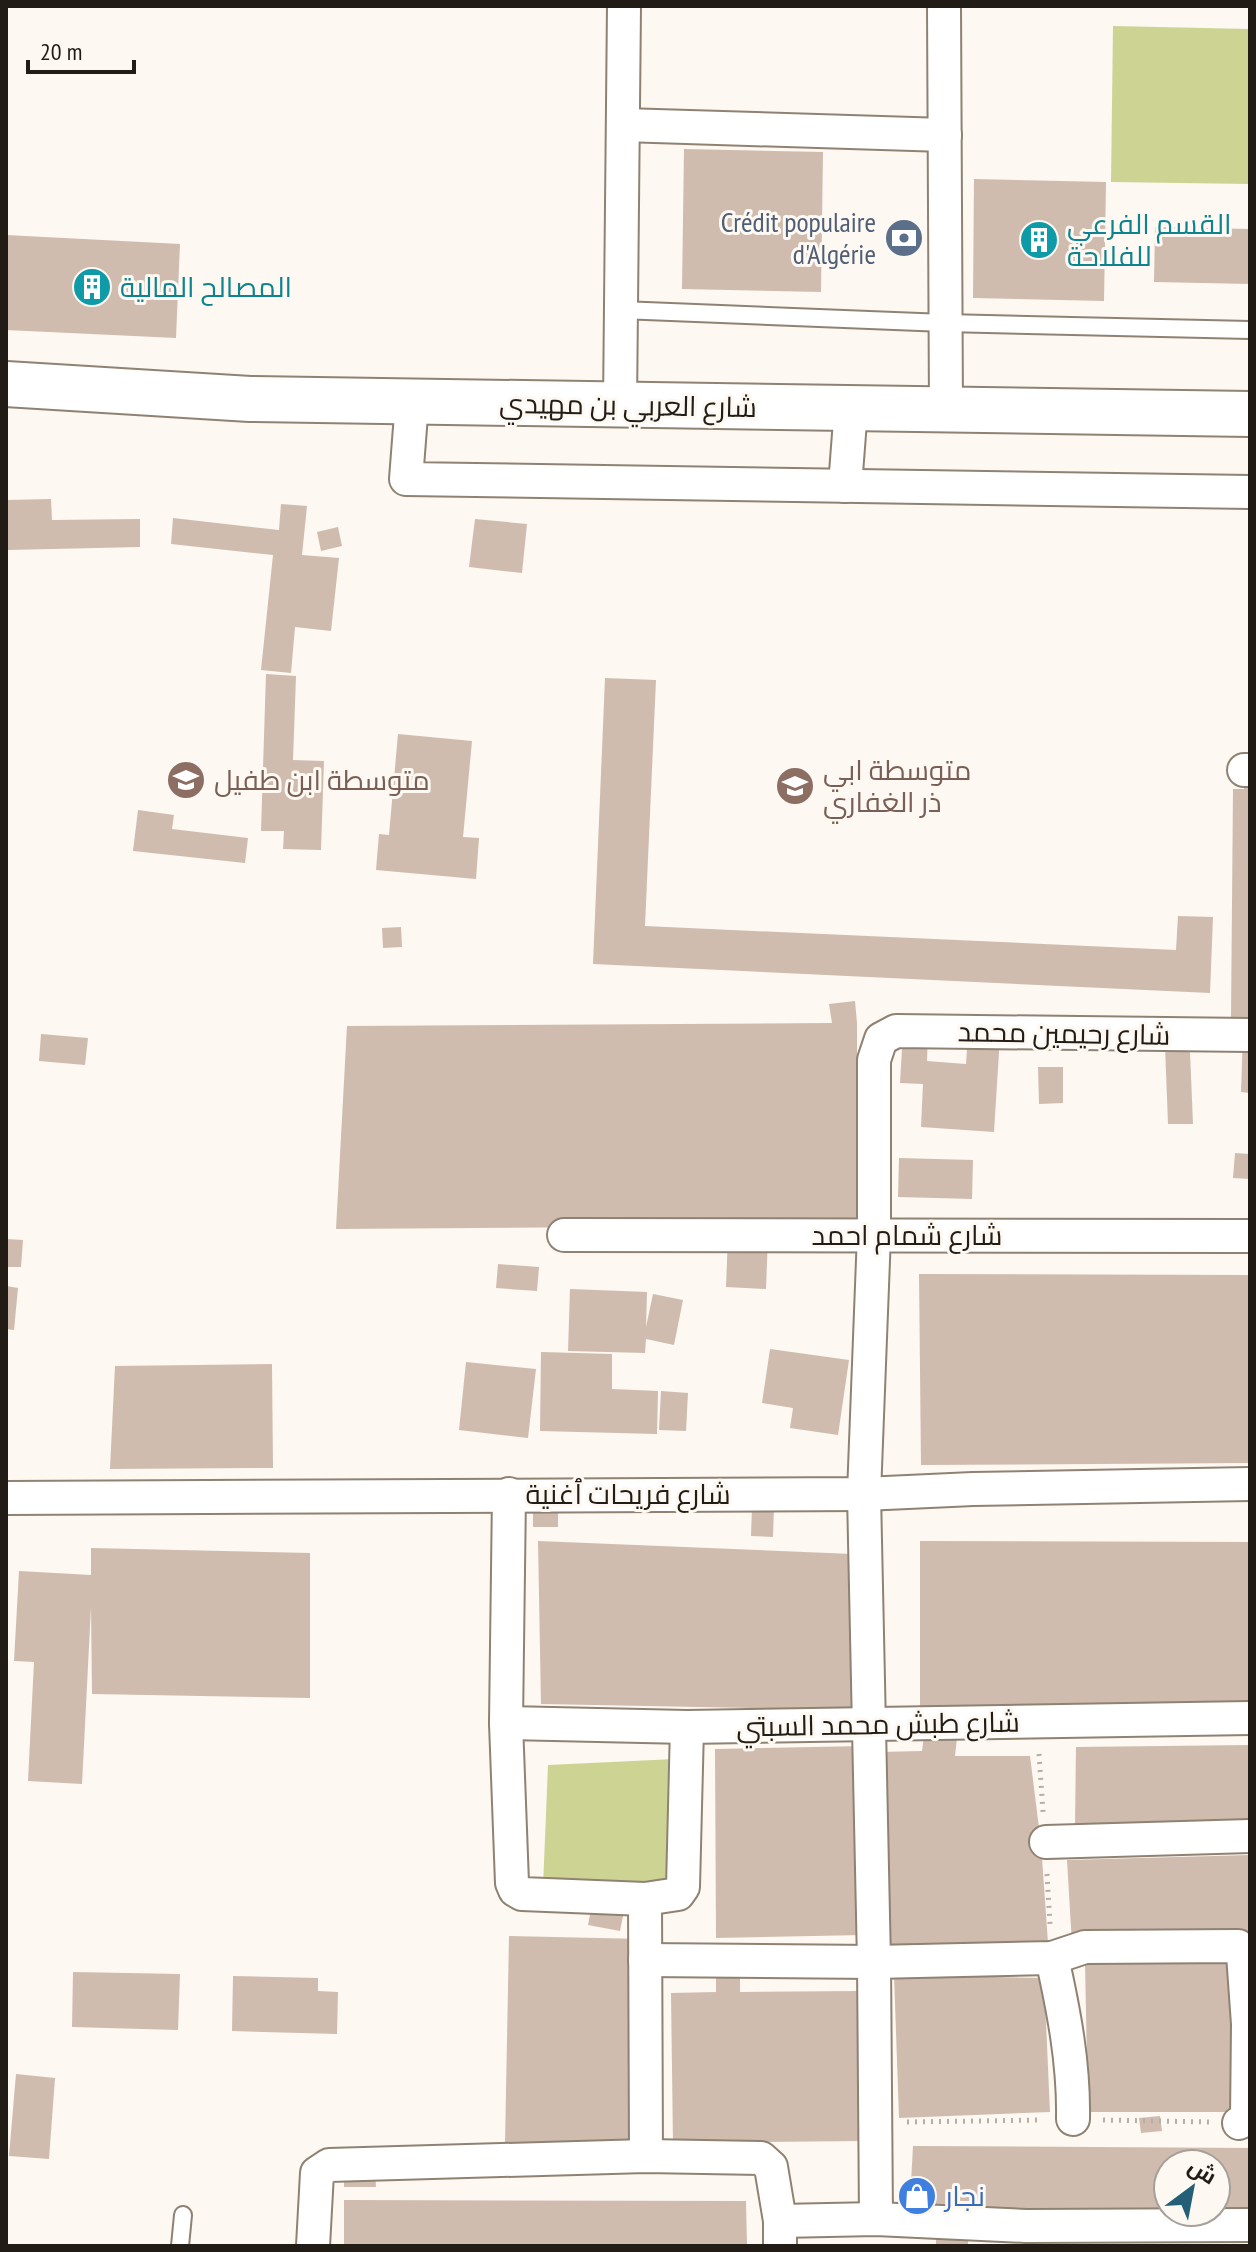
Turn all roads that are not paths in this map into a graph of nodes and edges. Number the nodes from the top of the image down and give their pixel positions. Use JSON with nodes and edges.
{"nodes":[{"id":1,"x":624,"y":6,"type":"edge"},
{"id":2,"x":944,"y":6,"type":"edge"},
{"id":3,"x":623,"y":125,"type":"junction"},
{"id":4,"x":945,"y":135,"type":"junction"},
{"id":5,"x":621,"y":310,"type":"junction"},
{"id":6,"x":945,"y":323,"type":"junction"},
{"id":7,"x":1250,"y":330,"type":"edge"},
{"id":8,"x":6,"y":384,"type":"edge"},
{"id":9,"x":412,"y":402,"type":"junction"},
{"id":10,"x":620,"y":405,"type":"junction"},
{"id":11,"x":851,"y":408,"type":"junction"},
{"id":12,"x":946,"y":410,"type":"junction"},
{"id":13,"x":1250,"y":414,"type":"edge"},
{"id":14,"x":845,"y":486,"type":"junction"},
{"id":15,"x":1250,"y":492,"type":"edge"},
{"id":16,"x":1250,"y":1035,"type":"edge"},
{"id":17,"x":874,"y":1234,"type":"junction"},
{"id":18,"x":564,"y":1235,"type":"dead end"},
{"id":19,"x":1250,"y":1236,"type":"edge"},
{"id":20,"x":1250,"y":1484,"type":"edge"},
{"id":21,"x":509,"y":1494,"type":"junction"},
{"id":22,"x":864,"y":1494,"type":"junction"},
{"id":23,"x":6,"y":1498,"type":"edge"},
{"id":24,"x":1250,"y":1718,"type":"edge"},
{"id":25,"x":506,"y":1723,"type":"junction"},
{"id":26,"x":870,"y":1723,"type":"junction"},
{"id":27,"x":687,"y":1727,"type":"junction"},
{"id":28,"x":1250,"y":1836,"type":"edge"},
{"id":29,"x":1046,"y":1842,"type":"dead end"},
{"id":30,"x":645,"y":1899,"type":"junction"},
{"id":31,"x":1052,"y":1958,"type":"junction"},
{"id":32,"x":645,"y":1960,"type":"junction"},
{"id":33,"x":874,"y":1962,"type":"junction"},
{"id":34,"x":1249,"y":2024,"type":"edge"},
{"id":35,"x":1073,"y":2119,"type":"dead end"},
{"id":36,"x":1239,"y":2123,"type":"dead end"},
{"id":37,"x":646,"y":2156,"type":"junction"},
{"id":38,"x":183,"y":2215,"type":"dead end"},
{"id":39,"x":876,"y":2219,"type":"junction"},
{"id":40,"x":1250,"y":2225,"type":"edge"},
{"id":41,"x":780,"y":2233,"type":"edge"},
{"id":42,"x":1026,"y":2236,"type":"edge"},
{"id":43,"x":180,"y":2246,"type":"edge"},
{"id":44,"x":313,"y":2246,"type":"edge"}],
"edges":[{"from":1,"to":3,"type":"street"},
{"from":2,"to":4,"type":"street"},
{"from":3,"to":4,"type":"street"},
{"from":3,"to":5,"type":"street"},
{"from":4,"to":6,"type":"street"},
{"from":5,"to":6,"type":"lane"},
{"from":5,"to":10,"type":"street"},
{"from":6,"to":7,"type":"lane"},
{"from":6,"to":12,"type":"street"},
{"from":8,"to":9,"type":"street","name":"شارع العربي بن مهيدي"},
{"from":9,"to":10,"type":"street","name":"شارع العربي بن مهيدي"},
{"from":9,"to":14,"type":"street"},
{"from":10,"to":11,"type":"street","name":"شارع العربي بن مهيدي"},
{"from":11,"to":12,"type":"street","name":"شارع العربي بن مهيدي"},
{"from":11,"to":14,"type":"street"},
{"from":12,"to":13,"type":"street","name":"شارع العربي بن مهيدي"},
{"from":14,"to":15,"type":"street"},
{"from":16,"to":17,"type":"street","name":"شارع رحيمين محمد"},
{"from":17,"to":18,"type":"street","name":"شارع شمام احمد"},
{"from":17,"to":19,"type":"street","name":"شارع شمام احمد"},
{"from":17,"to":22,"type":"street"},
{"from":20,"to":22,"type":"street","name":"شارع فريحات ٱغنية"},
{"from":21,"to":22,"type":"street","name":"شارع فريحات ٱغنية"},
{"from":21,"to":23,"type":"street","name":"شارع فريحات ٱغنية"},
{"from":21,"to":25,"type":"street"},
{"from":22,"to":26,"type":"street"},
{"from":24,"to":26,"type":"street","name":"شارع طبش محمد السبتي"},
{"from":25,"to":27,"type":"street","name":"شارع طبش محمد السبتي"},
{"from":25,"to":30,"type":"street"},
{"from":26,"to":27,"type":"street","name":"شارع طبش محمد السبتي"},
{"from":26,"to":33,"type":"street"},
{"from":27,"to":30,"type":"street"},
{"from":28,"to":29,"type":"street"},
{"from":30,"to":32,"type":"street"},
{"from":31,"to":33,"type":"street"},
{"from":31,"to":34,"type":"street"},
{"from":31,"to":35,"type":"street"},
{"from":32,"to":33,"type":"street"},
{"from":32,"to":37,"type":"street"},
{"from":33,"to":39,"type":"street"},
{"from":34,"to":36,"type":"street"},
{"from":37,"to":41,"type":"street"},
{"from":37,"to":44,"type":"street"},
{"from":38,"to":43,"type":"lane"},
{"from":39,"to":41,"type":"street"},
{"from":39,"to":42,"type":"street"},
{"from":40,"to":42,"type":"street"}]}
